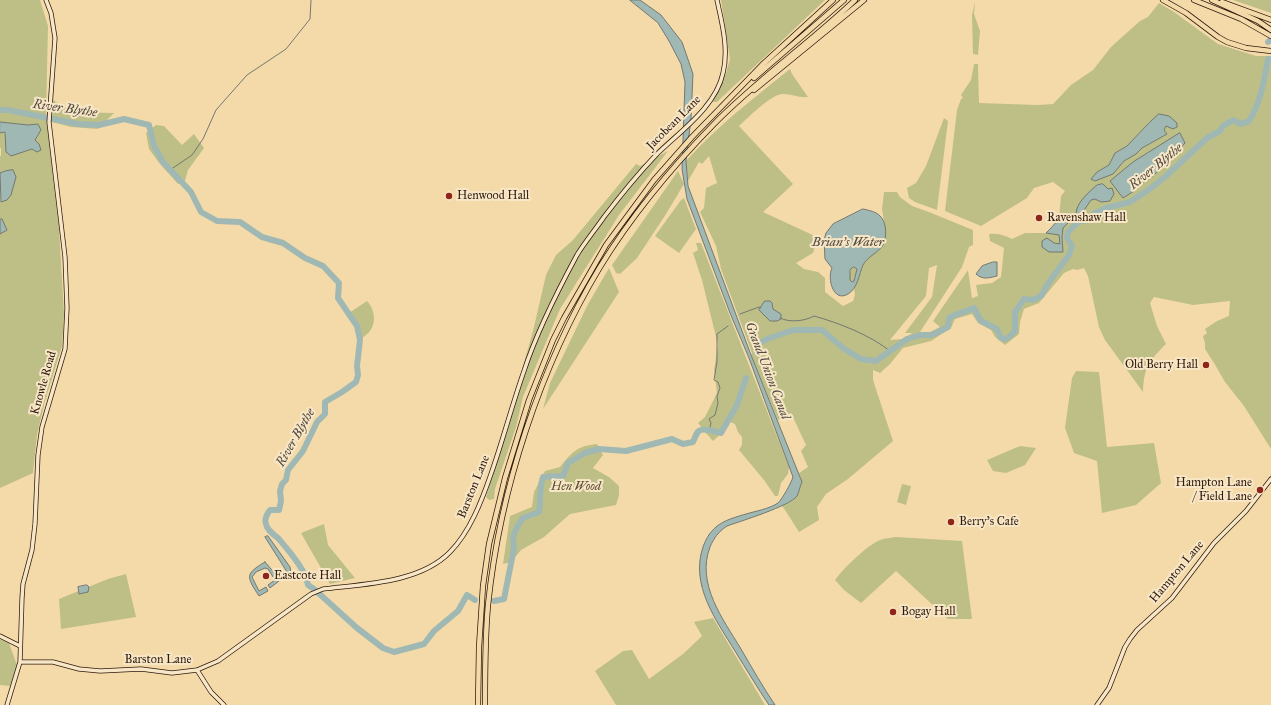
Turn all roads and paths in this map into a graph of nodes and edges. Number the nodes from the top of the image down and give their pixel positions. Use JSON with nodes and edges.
{"nodes":[{"id":1,"x":46,"y":0,"type":"edge"},
{"id":2,"x":717,"y":0,"type":"edge"},
{"id":3,"x":833,"y":0,"type":"edge"},
{"id":4,"x":844,"y":0,"type":"edge"},
{"id":5,"x":855,"y":0,"type":"edge"},
{"id":6,"x":864,"y":0,"type":"edge"},
{"id":7,"x":1163,"y":0,"type":"edge"},
{"id":8,"x":1194,"y":0,"type":"edge"},
{"id":9,"x":1212,"y":0,"type":"edge"},
{"id":10,"x":1215,"y":0,"type":"edge"},
{"id":11,"x":1271,"y":20,"type":"edge"},
{"id":12,"x":1271,"y":30,"type":"edge"},
{"id":13,"x":1271,"y":36,"type":"edge"},
{"id":14,"x":1271,"y":52,"type":"edge"},
{"id":15,"x":725,"y":113,"type":"junction"},
{"id":16,"x":713,"y":115,"type":"junction"},
{"id":17,"x":586,"y":241,"type":"joint"},
{"id":18,"x":1271,"y":479,"type":"edge"},
{"id":19,"x":0,"y":636,"type":"edge"},
{"id":20,"x":20,"y":646,"type":"junction"},
{"id":21,"x":20,"y":662,"type":"junction"},
{"id":22,"x":197,"y":670,"type":"junction"},
{"id":23,"x":7,"y":705,"type":"edge"},
{"id":24,"x":224,"y":705,"type":"edge"},
{"id":25,"x":478,"y":705,"type":"edge"},
{"id":26,"x":485,"y":705,"type":"edge"},
{"id":27,"x":1097,"y":705,"type":"edge"}],
"edges":[{"from":1,"to":20,"type":"street","name":"Knowle Road"},
{"from":2,"to":17,"type":"street","name":"Jacobean Lane"},
{"from":3,"to":16,"type":"highway"},
{"from":4,"to":16,"type":"highway"},
{"from":5,"to":15,"type":"highway"},
{"from":6,"to":15,"type":"highway"},
{"from":7,"to":14,"type":"highway"},
{"from":8,"to":13,"type":"highway"},
{"from":9,"to":12,"type":"highway"},
{"from":10,"to":11,"type":"highway"},
{"from":15,"to":26,"type":"highway"},
{"from":16,"to":25,"type":"highway"},
{"from":17,"to":22,"type":"street","name":"Barston Lane"},
{"from":18,"to":27,"type":"street","name":"Hampton Lane"},
{"from":19,"to":20,"type":"street"},
{"from":20,"to":21,"type":"street","name":"Knowle Road"},
{"from":21,"to":22,"type":"street","name":"Barston Lane"},
{"from":21,"to":23,"type":"street","name":"Knowle Road"},
{"from":22,"to":24,"type":"street"}]}
